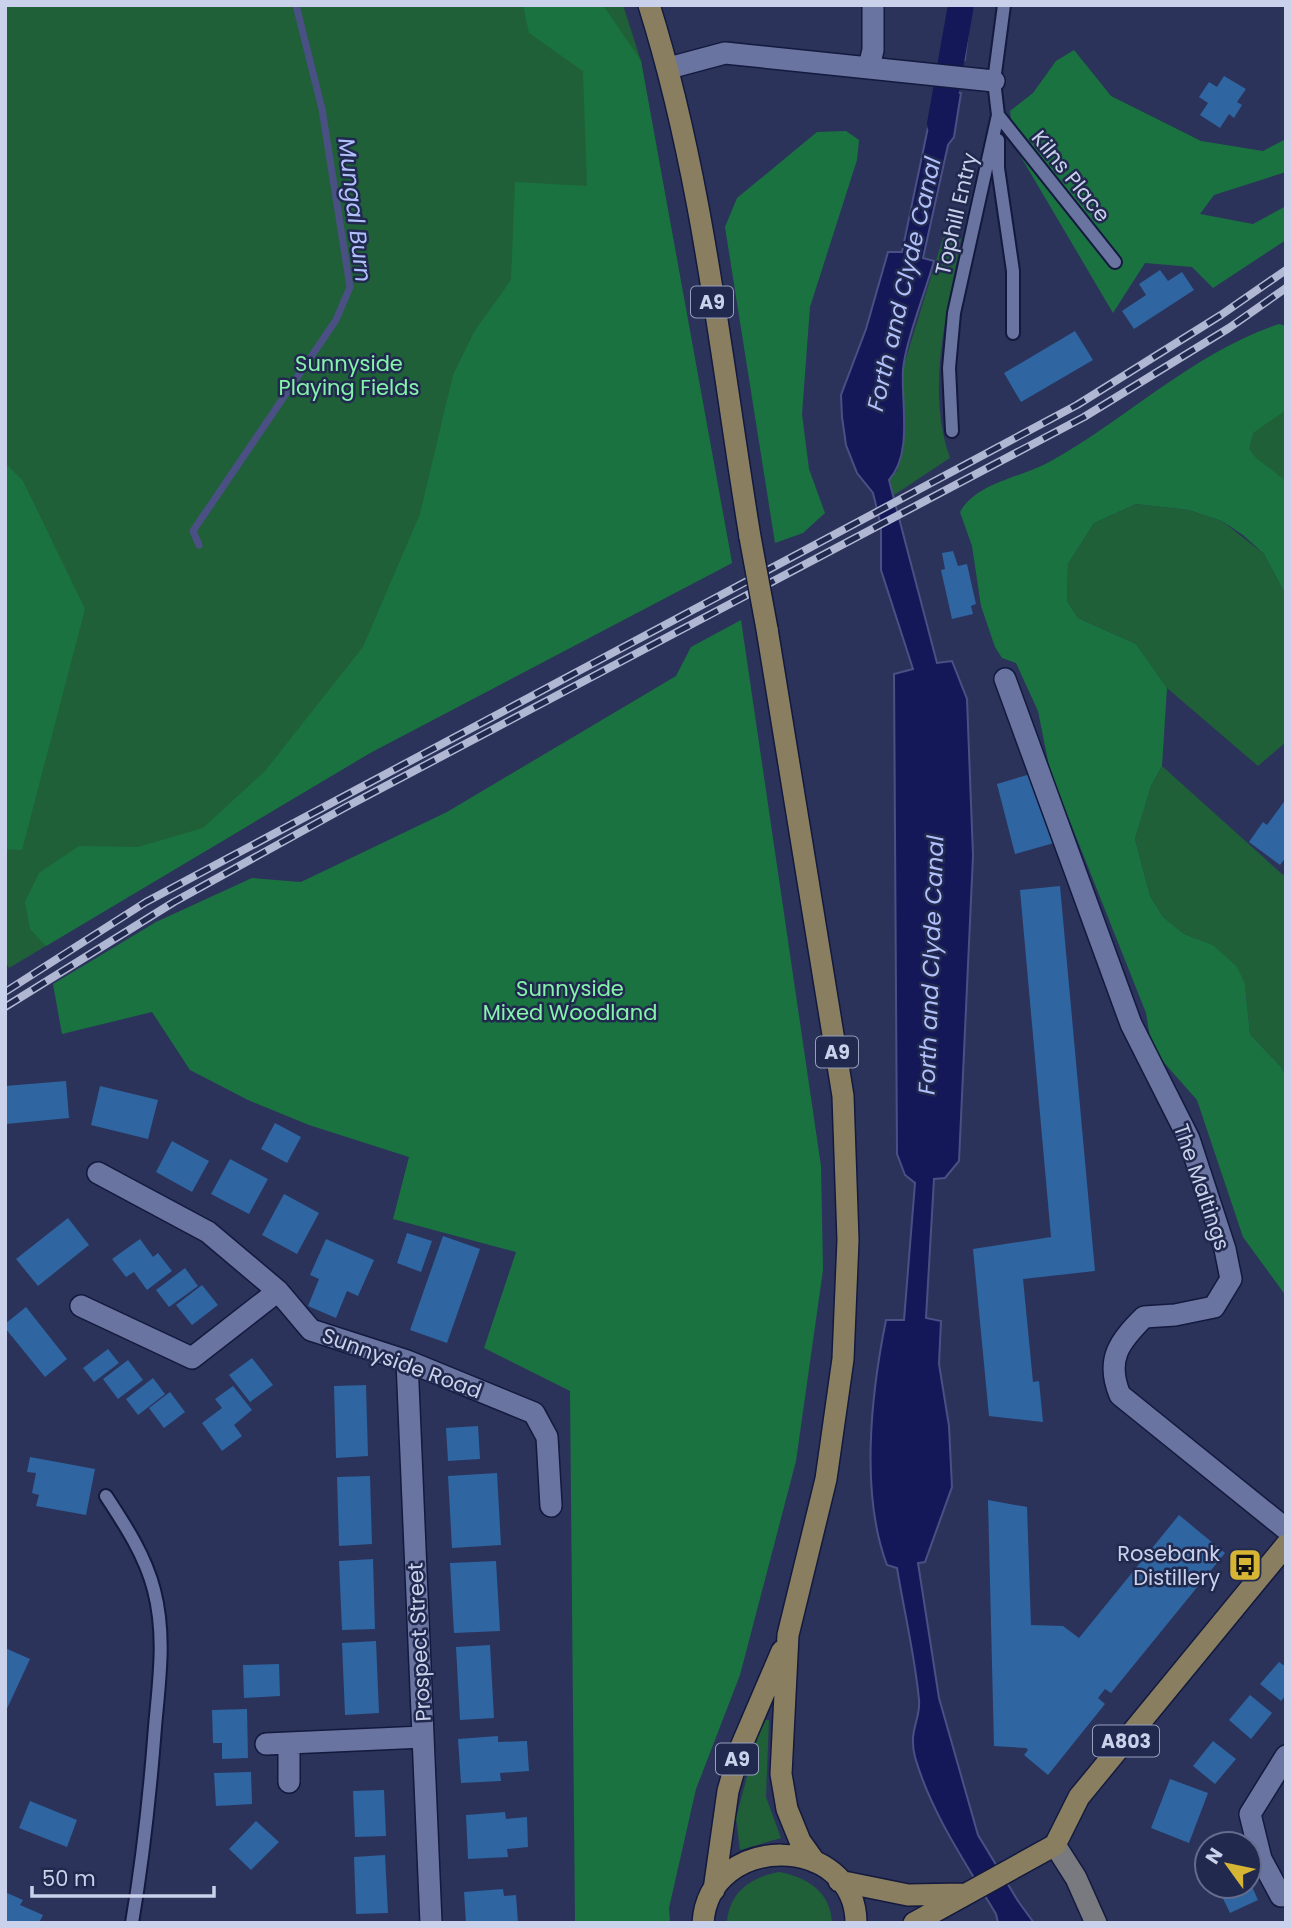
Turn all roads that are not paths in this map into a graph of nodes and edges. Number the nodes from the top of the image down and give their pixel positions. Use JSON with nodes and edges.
{"nodes":[{"id":1,"x":649,"y":5,"type":"edge"},
{"id":2,"x":873,"y":5,"type":"edge"},
{"id":3,"x":1004,"y":5,"type":"edge"},
{"id":4,"x":869,"y":67,"type":"junction"},
{"id":5,"x":669,"y":68,"type":"junction"},
{"id":6,"x":994,"y":81,"type":"junction"},
{"id":7,"x":998,"y":115,"type":"junction"},
{"id":8,"x":1115,"y":262,"type":"dead end"},
{"id":9,"x":1013,"y":333,"type":"dead end"},
{"id":10,"x":952,"y":432,"type":"dead end"},
{"id":11,"x":1005,"y":679,"type":"dead end"},
{"id":12,"x":98,"y":1174,"type":"dead end"},
{"id":13,"x":278,"y":1291,"type":"junction"},
{"id":14,"x":81,"y":1306,"type":"dead end"},
{"id":15,"x":407,"y":1361,"type":"junction"},
{"id":16,"x":106,"y":1496,"type":"dead end"},
{"id":17,"x":551,"y":1506,"type":"dead end"},
{"id":18,"x":1286,"y":1529,"type":"edge"},
{"id":19,"x":1286,"y":1545,"type":"edge"},
{"id":20,"x":788,"y":1635,"type":"junction"},
{"id":21,"x":423,"y":1737,"type":"junction"},
{"id":22,"x":289,"y":1743,"type":"junction"},
{"id":23,"x":266,"y":1744,"type":"dead end"},
{"id":24,"x":1286,"y":1756,"type":"edge"},
{"id":25,"x":289,"y":1782,"type":"dead end"},
{"id":26,"x":1055,"y":1845,"type":"junction"},
{"id":27,"x":815,"y":1862,"type":"junction"},
{"id":28,"x":839,"y":1881,"type":"junction"},
{"id":29,"x":714,"y":1890,"type":"junction"},
{"id":30,"x":969,"y":1894,"type":"junction"},
{"id":31,"x":1281,"y":1896,"type":"dead end"},
{"id":32,"x":132,"y":1923,"type":"edge"},
{"id":33,"x":431,"y":1923,"type":"edge"},
{"id":34,"x":703,"y":1923,"type":"edge"},
{"id":35,"x":856,"y":1923,"type":"edge"},
{"id":36,"x":914,"y":1923,"type":"edge"},
{"id":37,"x":1096,"y":1923,"type":"edge"}],
"edges":[{"from":1,"to":5,"type":"main road","number":"A9"},
{"from":2,"to":4,"type":"street"},
{"from":3,"to":6,"type":"lane","name":"Tophill Entry"},
{"from":4,"to":5,"type":"street"},
{"from":4,"to":6,"type":"street"},
{"from":5,"to":20,"type":"main road","number":"A9","bridge":true},
{"from":6,"to":7,"type":"lane","name":"Tophill Entry"},
{"from":7,"to":8,"type":"lane","name":"Kilns Place"},
{"from":7,"to":9,"type":"lane"},
{"from":7,"to":10,"type":"lane","name":"Tophill Entry"},
{"from":11,"to":18,"type":"street","name":"The Maltings"},
{"from":12,"to":13,"type":"street","name":"Sunnyside Road"},
{"from":13,"to":14,"type":"street"},
{"from":13,"to":15,"type":"street","name":"Sunnyside Road"},
{"from":15,"to":17,"type":"street","name":"Sunnyside Road"},
{"from":15,"to":21,"type":"street","name":"Prospect Street"},
{"from":16,"to":32,"type":"lane"},
{"from":19,"to":26,"type":"main road","number":"A803"},
{"from":20,"to":27,"type":"main road","number":"A9"},
{"from":20,"to":29,"type":"main road","number":"A9"},
{"from":21,"to":22,"type":"street"},
{"from":21,"to":33,"type":"street","name":"Prospect Street"},
{"from":22,"to":23,"type":"street"},
{"from":22,"to":25,"type":"street"},
{"from":24,"to":31,"type":"street"},
{"from":26,"to":30,"type":"main road"},
{"from":26,"to":37,"type":"main road"},
{"from":27,"to":28,"type":"main road"},
{"from":27,"to":29,"type":"main road"},
{"from":28,"to":30,"type":"main road"},
{"from":28,"to":35,"type":"main road"},
{"from":29,"to":34,"type":"main road"},
{"from":30,"to":36,"type":"main road"}]}
